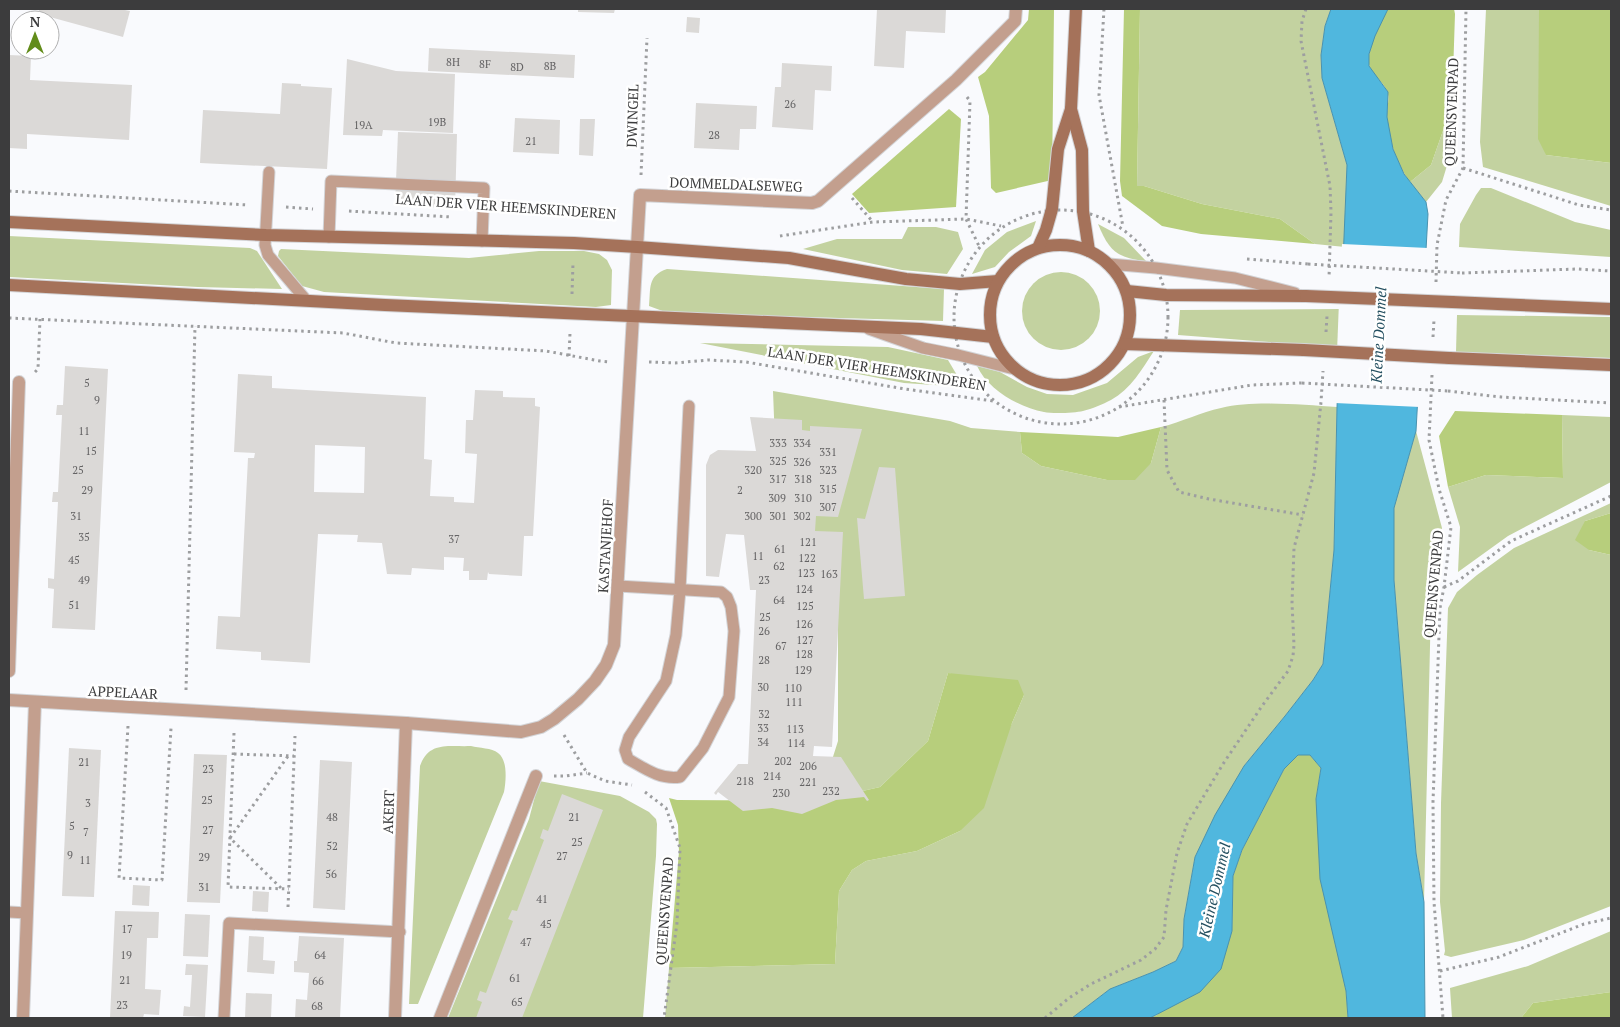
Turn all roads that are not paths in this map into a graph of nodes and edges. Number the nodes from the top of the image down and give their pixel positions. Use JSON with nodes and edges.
{"nodes":[{"id":1,"x":1016,"y":9,"type":"edge"},
{"id":2,"x":1076,"y":9,"type":"edge"},
{"id":3,"x":1071,"y":109,"type":"junction"},
{"id":4,"x":269,"y":172,"type":"dead end"},
{"id":5,"x":9,"y":222,"type":"edge"},
{"id":6,"x":266,"y":235,"type":"junction"},
{"id":7,"x":328,"y":237,"type":"junction"},
{"id":8,"x":482,"y":241,"type":"junction"},
{"id":9,"x":637,"y":247,"type":"junction"},
{"id":10,"x":1038,"y":248,"type":"junction"},
{"id":11,"x":1089,"y":251,"type":"junction"},
{"id":12,"x":1109,"y":264,"type":"junction"},
{"id":13,"x":998,"y":281,"type":"junction"},
{"id":14,"x":9,"y":285,"type":"edge"},
{"id":15,"x":1127,"y":292,"type":"junction"},
{"id":16,"x":1306,"y":296,"type":"junction"},
{"id":17,"x":306,"y":300,"type":"junction"},
{"id":18,"x":1611,"y":308,"type":"edge"},
{"id":19,"x":632,"y":316,"type":"junction"},
{"id":20,"x":862,"y":327,"type":"junction"},
{"id":21,"x":993,"y":337,"type":"junction"},
{"id":22,"x":1125,"y":344,"type":"junction"},
{"id":23,"x":1611,"y":366,"type":"edge"},
{"id":24,"x":1014,"y":370,"type":"junction"},
{"id":25,"x":19,"y":382,"type":"road end"},
{"id":26,"x":689,"y":406,"type":"dead end"},
{"id":27,"x":618,"y":586,"type":"junction"},
{"id":28,"x":680,"y":590,"type":"junction"},
{"id":29,"x":9,"y":671,"type":"edge"},
{"id":30,"x":9,"y":700,"type":"edge"},
{"id":31,"x":35,"y":702,"type":"junction"},
{"id":32,"x":406,"y":723,"type":"junction"},
{"id":33,"x":536,"y":776,"type":"road end"},
{"id":34,"x":9,"y":912,"type":"edge"},
{"id":35,"x":27,"y":913,"type":"junction"},
{"id":36,"x":400,"y":932,"type":"junction"},
{"id":37,"x":23,"y":1018,"type":"edge"},
{"id":38,"x":224,"y":1018,"type":"edge"},
{"id":39,"x":396,"y":1018,"type":"edge"},
{"id":40,"x":440,"y":1018,"type":"edge"}],
"edges":[{"from":1,"to":9,"type":"street","name":"DOMMELDALSEWEG"},
{"from":2,"to":3,"type":"main road"},
{"from":3,"to":10,"type":"main road"},
{"from":3,"to":11,"type":"main road"},
{"from":4,"to":6,"type":"lane"},
{"from":5,"to":6,"type":"main road"},
{"from":6,"to":7,"type":"main road"},
{"from":6,"to":17,"type":"lane"},
{"from":7,"to":8,"type":"main road"},
{"from":7,"to":8,"type":"lane"},
{"from":8,"to":9,"type":"main road"},
{"from":9,"to":13,"type":"main road"},
{"from":9,"to":19,"type":"street","name":"KASTANJEHOF"},
{"from":10,"to":11,"type":"main road"},
{"from":10,"to":13,"type":"main road"},
{"from":11,"to":12,"type":"main road"},
{"from":12,"to":15,"type":"main road"},
{"from":12,"to":16,"type":"lane"},
{"from":13,"to":21,"type":"main road"},
{"from":14,"to":17,"type":"main road","name":"LAAN DER VIER HEEMSKINDEREN"},
{"from":15,"to":16,"type":"main road"},
{"from":15,"to":22,"type":"main road"},
{"from":16,"to":18,"type":"main road","bridge":true},
{"from":17,"to":19,"type":"main road","name":"LAAN DER VIER HEEMSKINDEREN"},
{"from":19,"to":20,"type":"main road","name":"LAAN DER VIER HEEMSKINDEREN"},
{"from":19,"to":27,"type":"street","name":"KASTANJEHOF"},
{"from":20,"to":21,"type":"main road","name":"LAAN DER VIER HEEMSKINDEREN"},
{"from":20,"to":24,"type":"lane","name":"LAAN DER VIER HEEMSKINDEREN"},
{"from":21,"to":24,"type":"main road"},
{"from":22,"to":23,"type":"main road","bridge":true},
{"from":22,"to":24,"type":"main road"},
{"from":25,"to":29,"type":"street"},
{"from":26,"to":28,"type":"lane"},
{"from":27,"to":28,"type":"lane"},
{"from":27,"to":32,"type":"street","name":"KASTANJEHOF"},
{"from":28,"to":28,"type":"lane"},
{"from":30,"to":31,"type":"street","name":"APPELAAR"},
{"from":31,"to":32,"type":"street","name":"APPELAAR"},
{"from":31,"to":35,"type":"street"},
{"from":32,"to":36,"type":"street","name":"AKERT"},
{"from":33,"to":40,"type":"street"},
{"from":34,"to":35,"type":"lane"},
{"from":35,"to":37,"type":"street"},
{"from":36,"to":38,"type":"lane"},
{"from":36,"to":39,"type":"street","name":"AKERT"}]}
